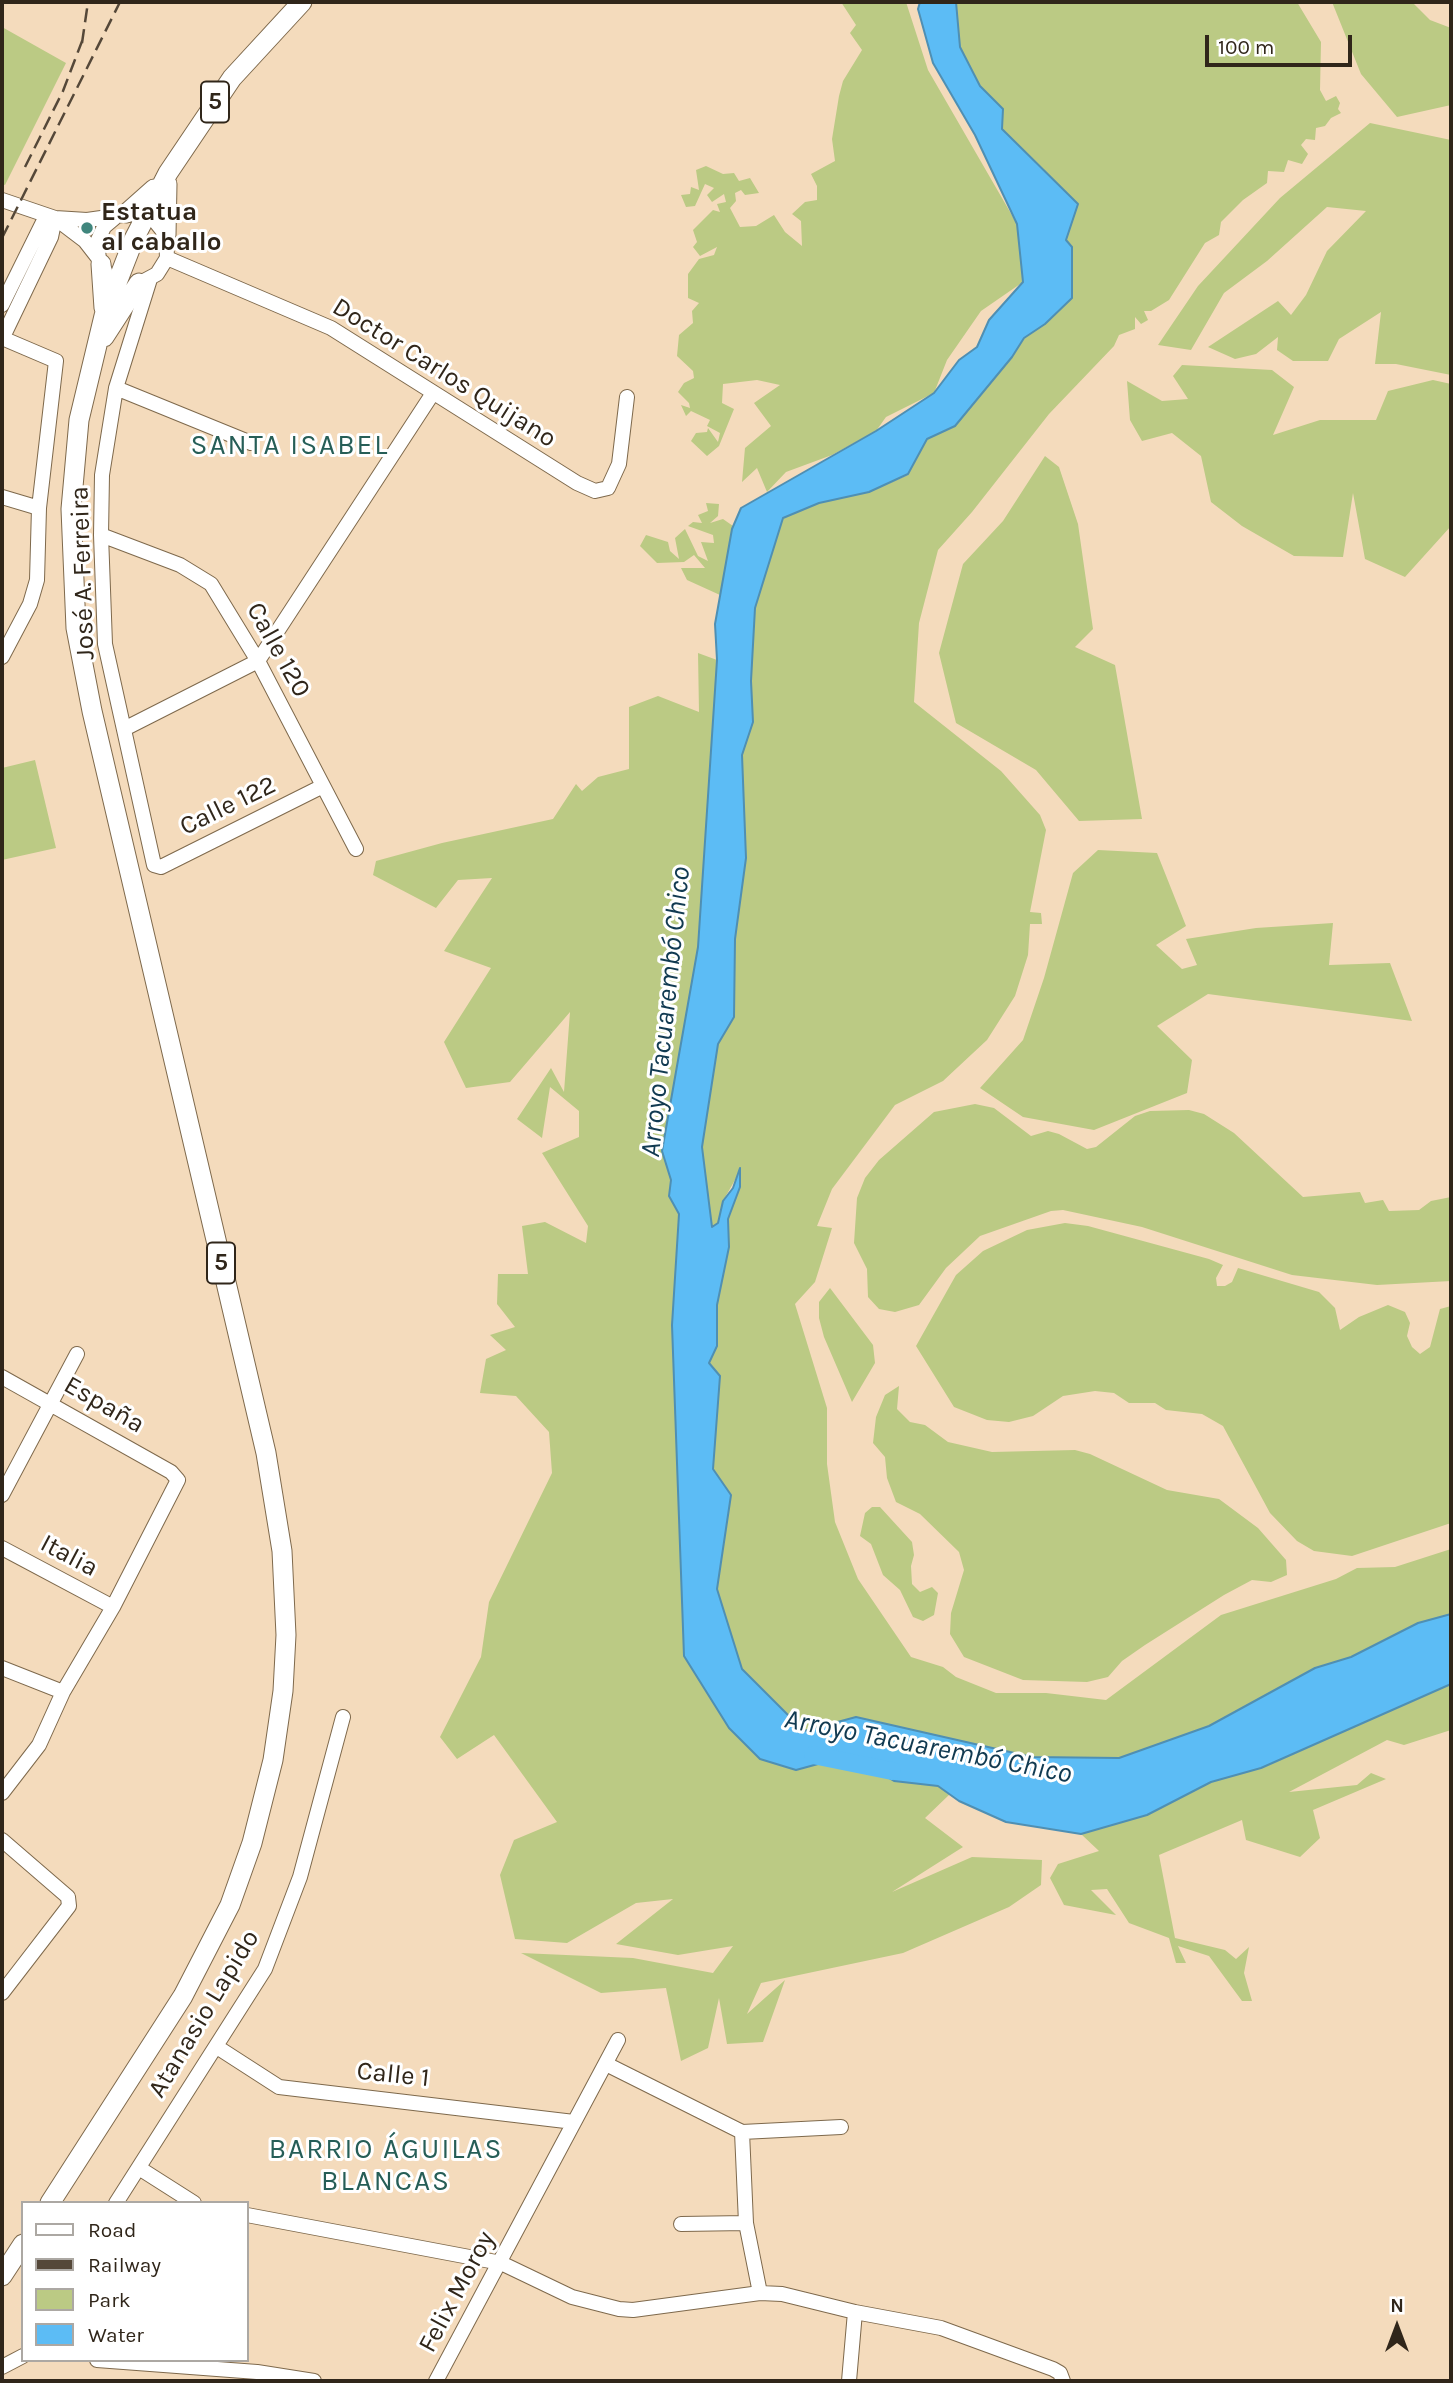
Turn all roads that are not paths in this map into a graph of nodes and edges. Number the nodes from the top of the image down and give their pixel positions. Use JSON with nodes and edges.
{"nodes":[{"id":1,"x":302,"y":2,"type":"edge"},
{"id":2,"x":168,"y":173,"type":"junction"},
{"id":3,"x":2,"y":200,"type":"edge"},
{"id":4,"x":130,"y":215,"type":"junction"},
{"id":5,"x":50,"y":217,"type":"junction"},
{"id":6,"x":166,"y":235,"type":"junction"},
{"id":7,"x":167,"y":258,"type":"junction"},
{"id":8,"x":100,"y":262,"type":"junction"},
{"id":9,"x":117,"y":280,"type":"junction"},
{"id":10,"x":145,"y":281,"type":"junction"},
{"id":11,"x":2,"y":305,"type":"edge"},
{"id":12,"x":104,"y":316,"type":"junction"},
{"id":13,"x":2,"y":338,"type":"edge"},
{"id":14,"x":94,"y":352,"type":"junction"},
{"id":15,"x":116,"y":388,"type":"junction"},
{"id":16,"x":433,"y":393,"type":"junction"},
{"id":17,"x":626,"y":397,"type":"dead end"},
{"id":18,"x":251,"y":443,"type":"dead end"},
{"id":19,"x":2,"y":496,"type":"edge"},
{"id":20,"x":40,"y":508,"type":"junction"},
{"id":21,"x":101,"y":535,"type":"junction"},
{"id":22,"x":2,"y":657,"type":"edge"},
{"id":23,"x":258,"y":661,"type":"junction"},
{"id":24,"x":124,"y":729,"type":"junction"},
{"id":25,"x":323,"y":786,"type":"junction"},
{"id":26,"x":356,"y":849,"type":"dead end"},
{"id":27,"x":154,"y":865,"type":"joint"},
{"id":28,"x":77,"y":1354,"type":"dead end"},
{"id":29,"x":2,"y":1377,"type":"edge"},
{"id":30,"x":52,"y":1403,"type":"junction"},
{"id":31,"x":2,"y":1495,"type":"edge"},
{"id":32,"x":2,"y":1548,"type":"edge"},
{"id":33,"x":114,"y":1607,"type":"junction"},
{"id":34,"x":2,"y":1668,"type":"edge"},
{"id":35,"x":64,"y":1692,"type":"junction"},
{"id":36,"x":343,"y":1717,"type":"dead end"},
{"id":37,"x":2,"y":1793,"type":"edge"},
{"id":38,"x":2,"y":1840,"type":"edge"},
{"id":39,"x":2,"y":1993,"type":"edge"},
{"id":40,"x":618,"y":2040,"type":"dead end"},
{"id":41,"x":217,"y":2047,"type":"junction"},
{"id":42,"x":606,"y":2064,"type":"junction"},
{"id":43,"x":574,"y":2122,"type":"junction"},
{"id":44,"x":841,"y":2127,"type":"dead end"},
{"id":45,"x":742,"y":2132,"type":"junction"},
{"id":46,"x":139,"y":2168,"type":"junction"},
{"id":47,"x":51,"y":2201,"type":"edge"},
{"id":48,"x":117,"y":2201,"type":"edge"},
{"id":49,"x":191,"y":2201,"type":"edge"},
{"id":50,"x":248,"y":2216,"type":"edge"},
{"id":51,"x":746,"y":2223,"type":"junction"},
{"id":52,"x":681,"y":2224,"type":"dead end"},
{"id":53,"x":21,"y":2247,"type":"edge"},
{"id":54,"x":501,"y":2263,"type":"junction"},
{"id":55,"x":2,"y":2276,"type":"edge"},
{"id":56,"x":760,"y":2293,"type":"junction"},
{"id":57,"x":855,"y":2312,"type":"junction"},
{"id":58,"x":21,"y":2354,"type":"edge"},
{"id":59,"x":124,"y":2362,"type":"edge"},
{"id":60,"x":2,"y":2367,"type":"edge"},
{"id":61,"x":1061,"y":2377,"type":"edge"},
{"id":62,"x":313,"y":2381,"type":"edge"},
{"id":63,"x":436,"y":2381,"type":"edge"},
{"id":64,"x":849,"y":2381,"type":"edge"}],
"edges":[{"from":1,"to":2,"type":"highway","number":"5"},
{"from":2,"to":4,"type":"highway","number":"5"},
{"from":2,"to":6,"type":"highway"},
{"from":3,"to":5,"type":"street"},
{"from":4,"to":5,"type":"street"},
{"from":4,"to":6,"type":"street"},
{"from":4,"to":8,"type":"street"},
{"from":4,"to":9,"type":"highway","number":"5"},
{"from":5,"to":8,"type":"street"},
{"from":5,"to":11,"type":"street"},
{"from":5,"to":13,"type":"street"},
{"from":6,"to":7,"type":"street"},
{"from":7,"to":10,"type":"street"},
{"from":7,"to":16,"type":"street","name":"Doctor Carlos Quijano"},
{"from":8,"to":9,"type":"street"},
{"from":8,"to":12,"type":"highway"},
{"from":9,"to":10,"type":"street"},
{"from":9,"to":12,"type":"highway","number":"5"},
{"from":10,"to":14,"type":"highway"},
{"from":10,"to":15,"type":"street","name":"José A. Ferreira"},
{"from":12,"to":14,"type":"highway","number":"5"},
{"from":13,"to":20,"type":"street"},
{"from":14,"to":47,"type":"highway","number":"5"},
{"from":15,"to":18,"type":"street"},
{"from":15,"to":21,"type":"street","name":"José A. Ferreira"},
{"from":16,"to":17,"type":"street","name":"Doctor Carlos Quijano"},
{"from":16,"to":23,"type":"street"},
{"from":19,"to":20,"type":"street"},
{"from":20,"to":22,"type":"street"},
{"from":21,"to":23,"type":"street","name":"Calle 120"},
{"from":21,"to":24,"type":"street","name":"José A. Ferreira"},
{"from":23,"to":24,"type":"street"},
{"from":23,"to":25,"type":"street","name":"Calle 120"},
{"from":24,"to":27,"type":"street","name":"José A. Ferreira"},
{"from":25,"to":26,"type":"street","name":"Calle 120"},
{"from":25,"to":27,"type":"street","name":"Calle 122"},
{"from":28,"to":30,"type":"street"},
{"from":29,"to":30,"type":"street","name":"España"},
{"from":30,"to":31,"type":"street"},
{"from":30,"to":33,"type":"street","name":"España"},
{"from":32,"to":33,"type":"street","name":"Italia"},
{"from":33,"to":35,"type":"street"},
{"from":34,"to":35,"type":"street"},
{"from":35,"to":37,"type":"street"},
{"from":36,"to":41,"type":"street","name":"Atanasio Lapido"},
{"from":38,"to":39,"type":"street"},
{"from":40,"to":42,"type":"street","name":"Felix Moroy"},
{"from":41,"to":43,"type":"street","name":"Calle 1"},
{"from":41,"to":46,"type":"street","name":"Atanasio Lapido"},
{"from":42,"to":43,"type":"street","name":"Felix Moroy"},
{"from":42,"to":45,"type":"street"},
{"from":43,"to":54,"type":"street","name":"Felix Moroy"},
{"from":44,"to":45,"type":"street"},
{"from":45,"to":51,"type":"street"},
{"from":46,"to":48,"type":"street","name":"Atanasio Lapido"},
{"from":46,"to":49,"type":"street"},
{"from":50,"to":54,"type":"street"},
{"from":51,"to":52,"type":"street"},
{"from":51,"to":56,"type":"street"},
{"from":53,"to":55,"type":"highway"},
{"from":54,"to":56,"type":"street"},
{"from":54,"to":63,"type":"street","name":"Felix Moroy"},
{"from":56,"to":57,"type":"street"},
{"from":57,"to":61,"type":"street"},
{"from":57,"to":64,"type":"street"},
{"from":58,"to":60,"type":"street"},
{"from":59,"to":62,"type":"street"}]}
